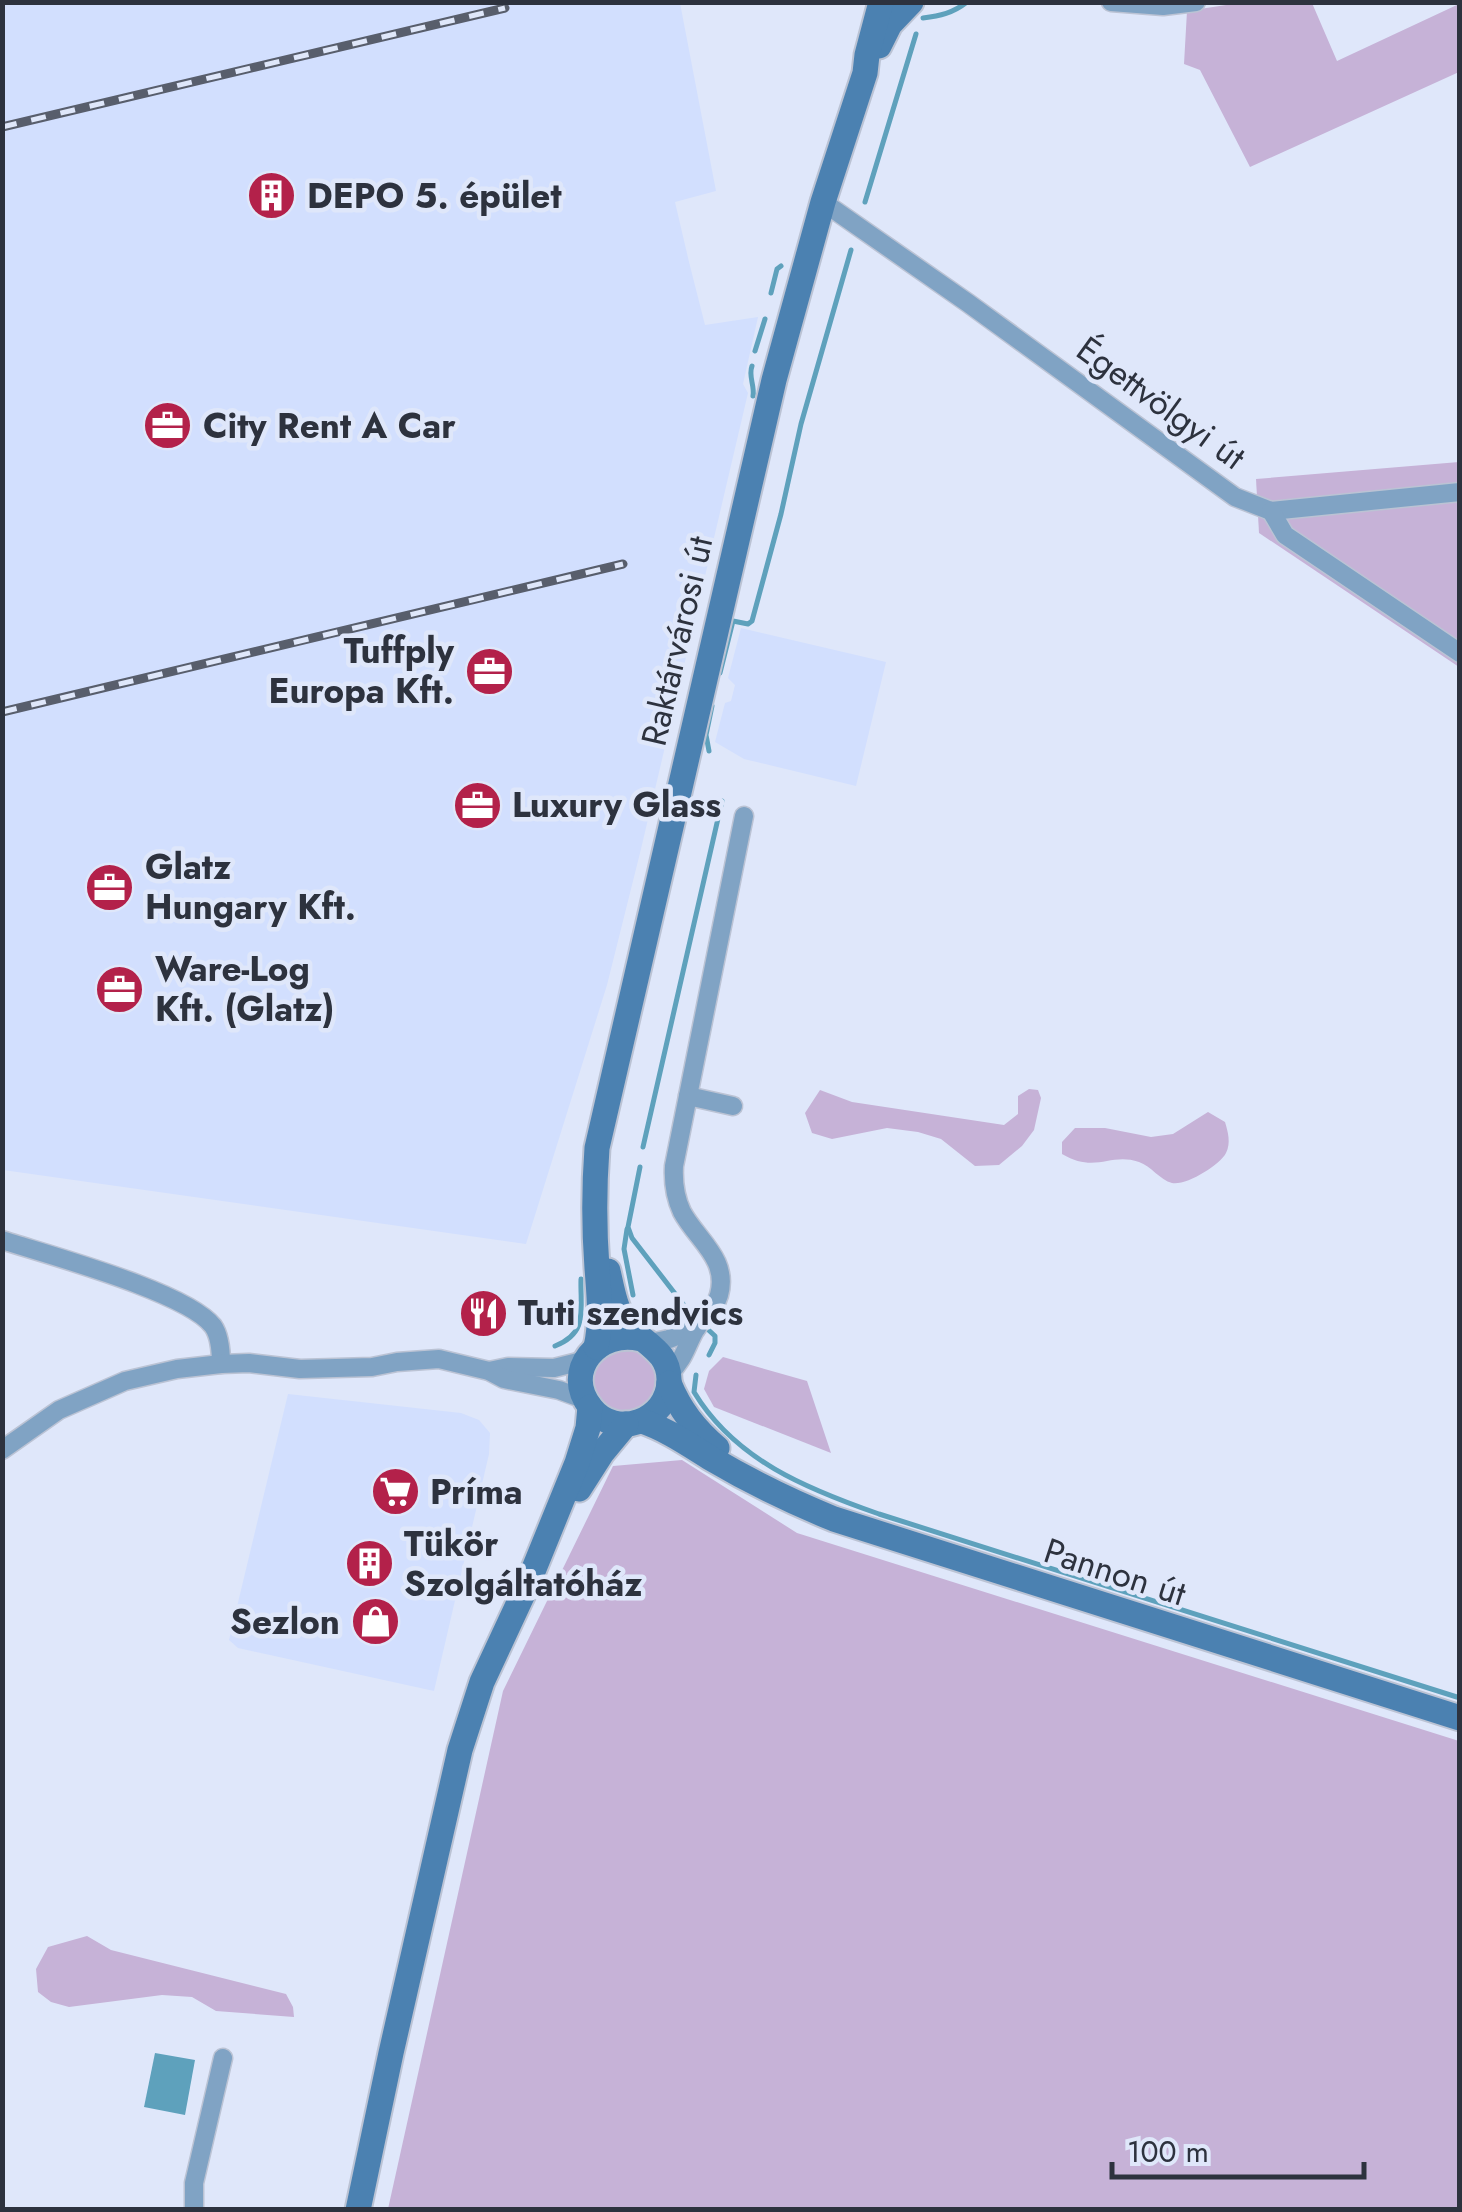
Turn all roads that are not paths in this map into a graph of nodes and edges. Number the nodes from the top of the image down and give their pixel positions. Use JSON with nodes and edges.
{"nodes":[{"id":1,"x":882,"y":2,"type":"edge"},
{"id":2,"x":911,"y":2,"type":"edge"},
{"id":3,"x":1111,"y":2,"type":"edge"},
{"id":4,"x":1196,"y":2,"type":"edge"},
{"id":5,"x":865,"y":73,"type":"junction"},
{"id":6,"x":823,"y":202,"type":"junction"},
{"id":7,"x":1460,"y":492,"type":"edge"},
{"id":8,"x":1271,"y":511,"type":"junction"},
{"id":9,"x":1460,"y":653,"type":"edge"},
{"id":10,"x":744,"y":816,"type":"dead end"},
{"id":11,"x":688,"y":1096,"type":"junction"},
{"id":12,"x":733,"y":1106,"type":"dead end"},
{"id":13,"x":596,"y":1232,"type":"junction"},
{"id":14,"x":2,"y":1240,"type":"edge"},
{"id":15,"x":697,"y":1328,"type":"junction"},
{"id":16,"x":646,"y":1341,"type":"junction"},
{"id":17,"x":591,"y":1353,"type":"junction"},
{"id":18,"x":221,"y":1364,"type":"junction"},
{"id":19,"x":489,"y":1371,"type":"junction"},
{"id":20,"x":669,"y":1379,"type":"junction"},
{"id":21,"x":588,"y":1403,"type":"junction"},
{"id":22,"x":634,"y":1423,"type":"junction"},
{"id":23,"x":2,"y":1450,"type":"edge"},
{"id":24,"x":754,"y":1481,"type":"junction"},
{"id":25,"x":528,"y":1580,"type":"junction"},
{"id":26,"x":1460,"y":1718,"type":"edge"},
{"id":27,"x":223,"y":2058,"type":"dead end"},
{"id":28,"x":194,"y":2210,"type":"edge"},
{"id":29,"x":358,"y":2210,"type":"edge"}],
"edges":[{"from":1,"to":5,"type":"main road","name":"Raktárvárosi út"},
{"from":2,"to":5,"type":"main road","name":"Raktárvárosi út"},
{"from":3,"to":4,"type":"street"},
{"from":5,"to":6,"type":"main road","name":"Raktárvárosi út"},
{"from":6,"to":8,"type":"street","name":"Égettvölgyi út"},
{"from":6,"to":13,"type":"main road","name":"Raktárvárosi út"},
{"from":7,"to":8,"type":"street"},
{"from":8,"to":9,"type":"street","name":"Égettvölgyi út"},
{"from":10,"to":11,"type":"street"},
{"from":11,"to":12,"type":"street"},
{"from":11,"to":15,"type":"street"},
{"from":13,"to":16,"type":"main road","name":"Raktárvárosi út"},
{"from":13,"to":17,"type":"main road","name":"Raktárvárosi út"},
{"from":14,"to":18,"type":"street"},
{"from":15,"to":16,"type":"street"},
{"from":15,"to":20,"type":"street"},
{"from":16,"to":17,"type":"main road"},
{"from":16,"to":20,"type":"main road","name":"Raktárvárosi út"},
{"from":17,"to":19,"type":"street"},
{"from":17,"to":21,"type":"main road","name":"Raktárvárosi út"},
{"from":18,"to":19,"type":"street"},
{"from":18,"to":23,"type":"street"},
{"from":19,"to":21,"type":"street"},
{"from":20,"to":22,"type":"main road"},
{"from":20,"to":24,"type":"main road","name":"Pannon út"},
{"from":21,"to":22,"type":"main road"},
{"from":21,"to":25,"type":"main road","name":"Raktárvárosi út"},
{"from":22,"to":24,"type":"main road","name":"Pannon út"},
{"from":22,"to":25,"type":"main road"},
{"from":24,"to":26,"type":"main road","name":"Pannon út"},
{"from":25,"to":29,"type":"main road"},
{"from":27,"to":28,"type":"street"}]}
